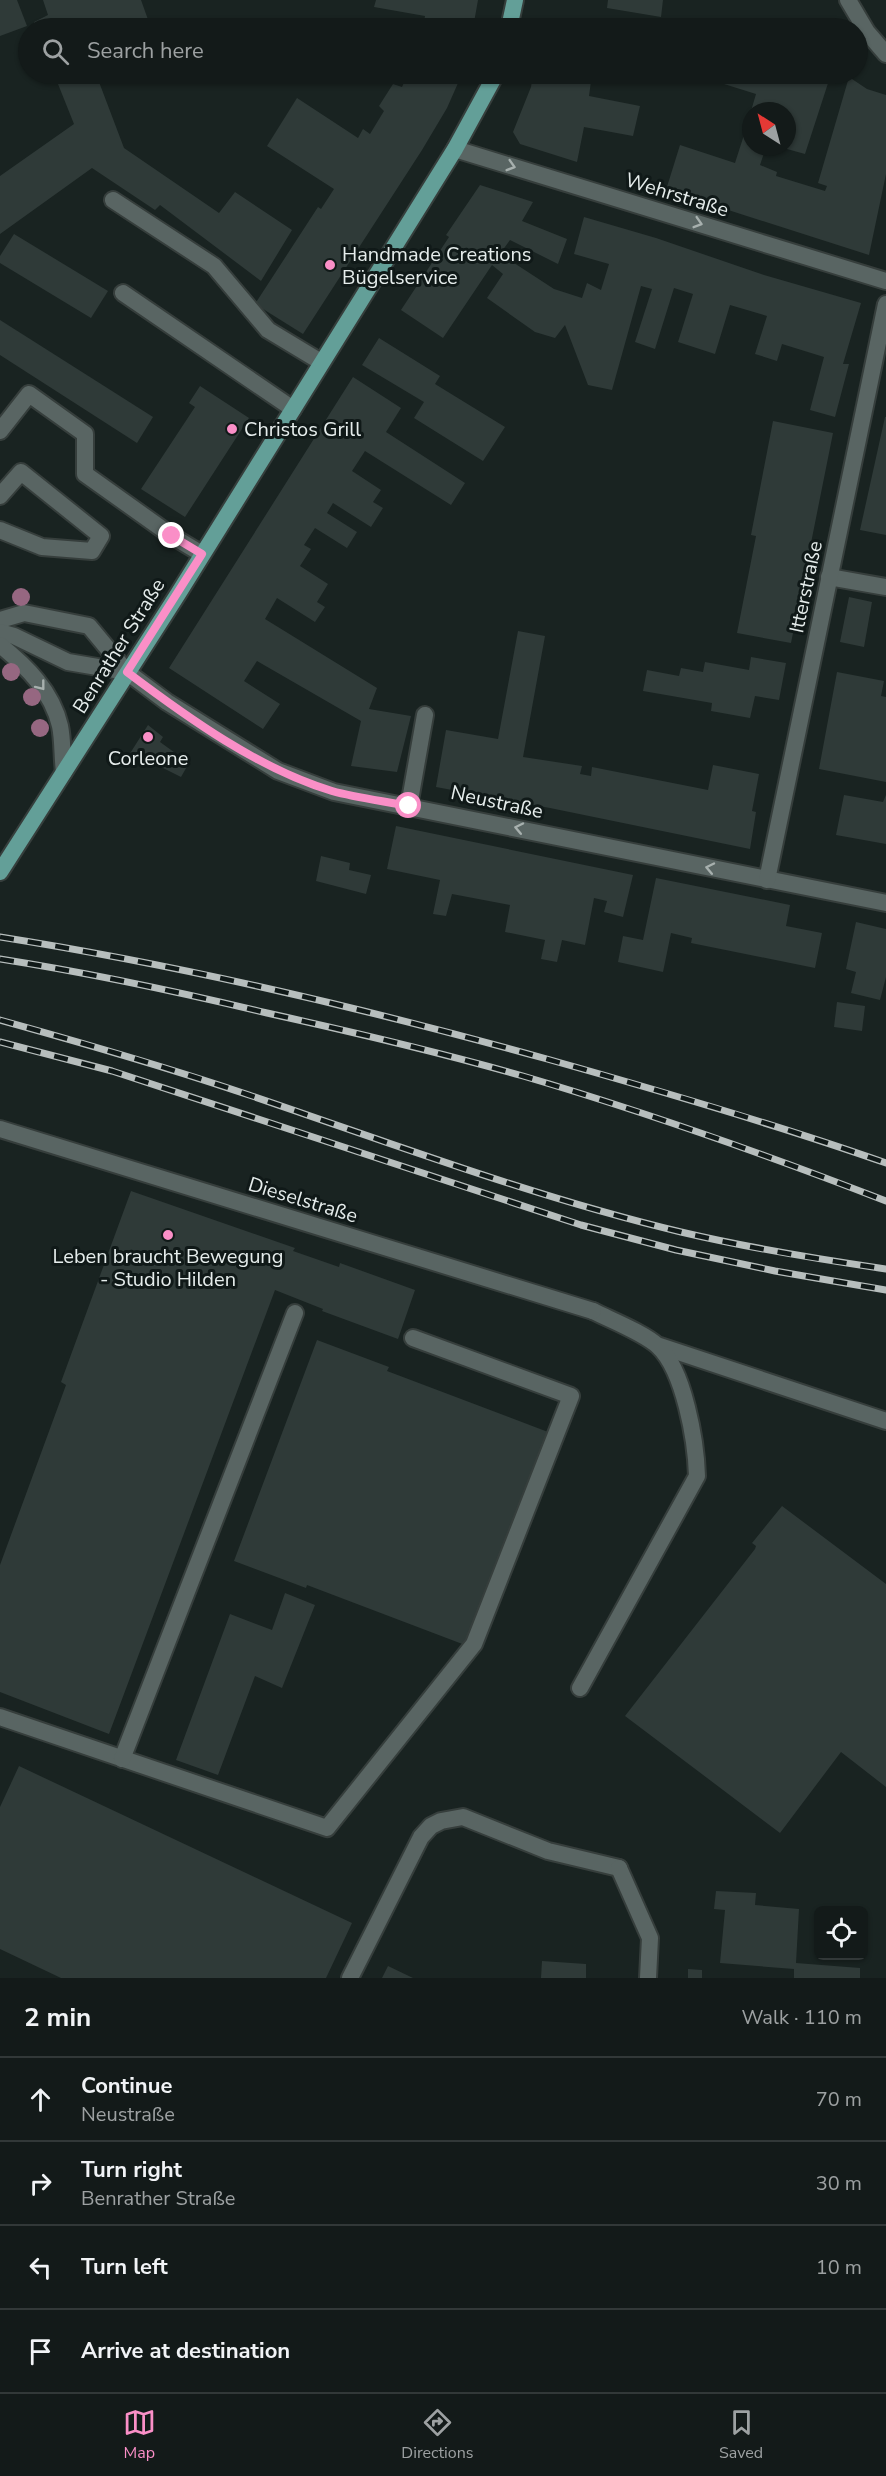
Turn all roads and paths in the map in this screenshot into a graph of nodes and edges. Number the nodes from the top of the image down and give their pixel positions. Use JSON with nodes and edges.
{"nodes":[{"id":1,"x":515,"y":0,"type":"edge"},
{"id":2,"x":849,"y":0,"type":"edge"},
{"id":3,"x":511,"y":18,"type":"edge"},
{"id":4,"x":859,"y":18,"type":"edge"},
{"id":5,"x":868,"y":33,"type":"edge"},
{"id":6,"x":886,"y":54,"type":"edge"},
{"id":7,"x":491,"y":84,"type":"edge"},
{"id":8,"x":455,"y":149,"type":"junction"},
{"id":9,"x":113,"y":200,"type":"dead end"},
{"id":10,"x":886,"y":281,"type":"edge"},
{"id":11,"x":123,"y":293,"type":"dead end"},
{"id":12,"x":886,"y":306,"type":"edge"},
{"id":13,"x":321,"y":362,"type":"junction"},
{"id":14,"x":293,"y":409,"type":"junction"},
{"id":15,"x":0,"y":431,"type":"edge"},
{"id":16,"x":0,"y":496,"type":"edge"},
{"id":17,"x":1,"y":525,"type":"edge"},
{"id":18,"x":202,"y":554,"type":"junction"},
{"id":19,"x":829,"y":577,"type":"junction"},
{"id":20,"x":886,"y":587,"type":"edge"},
{"id":21,"x":0,"y":620,"type":"edge"},
{"id":22,"x":0,"y":632,"type":"edge"},
{"id":23,"x":0,"y":645,"type":"edge"},
{"id":24,"x":127,"y":672,"type":"junction"},
{"id":25,"x":425,"y":715,"type":"dead end"},
{"id":26,"x":64,"y":772,"type":"junction"},
{"id":27,"x":409,"y":806,"type":"junction"},
{"id":28,"x":0,"y":872,"type":"edge"},
{"id":29,"x":767,"y":880,"type":"junction"},
{"id":30,"x":886,"y":903,"type":"edge"},
{"id":31,"x":0,"y":1129,"type":"edge"},
{"id":32,"x":295,"y":1313,"type":"dead end"},
{"id":33,"x":413,"y":1338,"type":"dead end"},
{"id":34,"x":656,"y":1344,"type":"junction"},
{"id":35,"x":886,"y":1421,"type":"edge"},
{"id":36,"x":580,"y":1688,"type":"dead end"},
{"id":37,"x":0,"y":1717,"type":"edge"},
{"id":38,"x":122,"y":1759,"type":"junction"},
{"id":39,"x":350,"y":1978,"type":"edge"},
{"id":40,"x":648,"y":1978,"type":"edge"}],
"edges":[{"from":1,"to":3,"type":"main road"},
{"from":2,"to":4,"type":"street"},
{"from":5,"to":6,"type":"street"},
{"from":7,"to":8,"type":"main road","name":"Benrather Straße"},
{"from":8,"to":10,"type":"street","name":"Wehrstraße","one_way":true},
{"from":8,"to":13,"type":"main road","name":"Benrather Straße"},
{"from":9,"to":13,"type":"street"},
{"from":11,"to":14,"type":"street"},
{"from":12,"to":19,"type":"street","name":"Itterstraße"},
{"from":13,"to":14,"type":"main road","name":"Benrather Straße"},
{"from":14,"to":18,"type":"main road","name":"Benrather Straße"},
{"from":15,"to":18,"type":"street"},
{"from":16,"to":17,"type":"street"},
{"from":18,"to":24,"type":"main road","name":"Benrather Straße"},
{"from":19,"to":20,"type":"street"},
{"from":19,"to":29,"type":"street","name":"Itterstraße"},
{"from":21,"to":24,"type":"street"},
{"from":22,"to":24,"type":"street"},
{"from":23,"to":26,"type":"street","one_way":true},
{"from":24,"to":26,"type":"main road","name":"Benrather Straße"},
{"from":24,"to":27,"type":"street","name":"Neustraße"},
{"from":25,"to":27,"type":"street"},
{"from":26,"to":28,"type":"main road","name":"Benrather Straße"},
{"from":29,"to":27,"type":"street","name":"Neustraße","one_way":true},
{"from":29,"to":30,"type":"street","name":"Neustraße"},
{"from":31,"to":34,"type":"street","name":"Dieselstraße"},
{"from":32,"to":38,"type":"street"},
{"from":33,"to":38,"type":"street"},
{"from":34,"to":35,"type":"street","name":"Dieselstraße"},
{"from":34,"to":36,"type":"street"},
{"from":37,"to":38,"type":"street"},
{"from":39,"to":40,"type":"street"}]}
